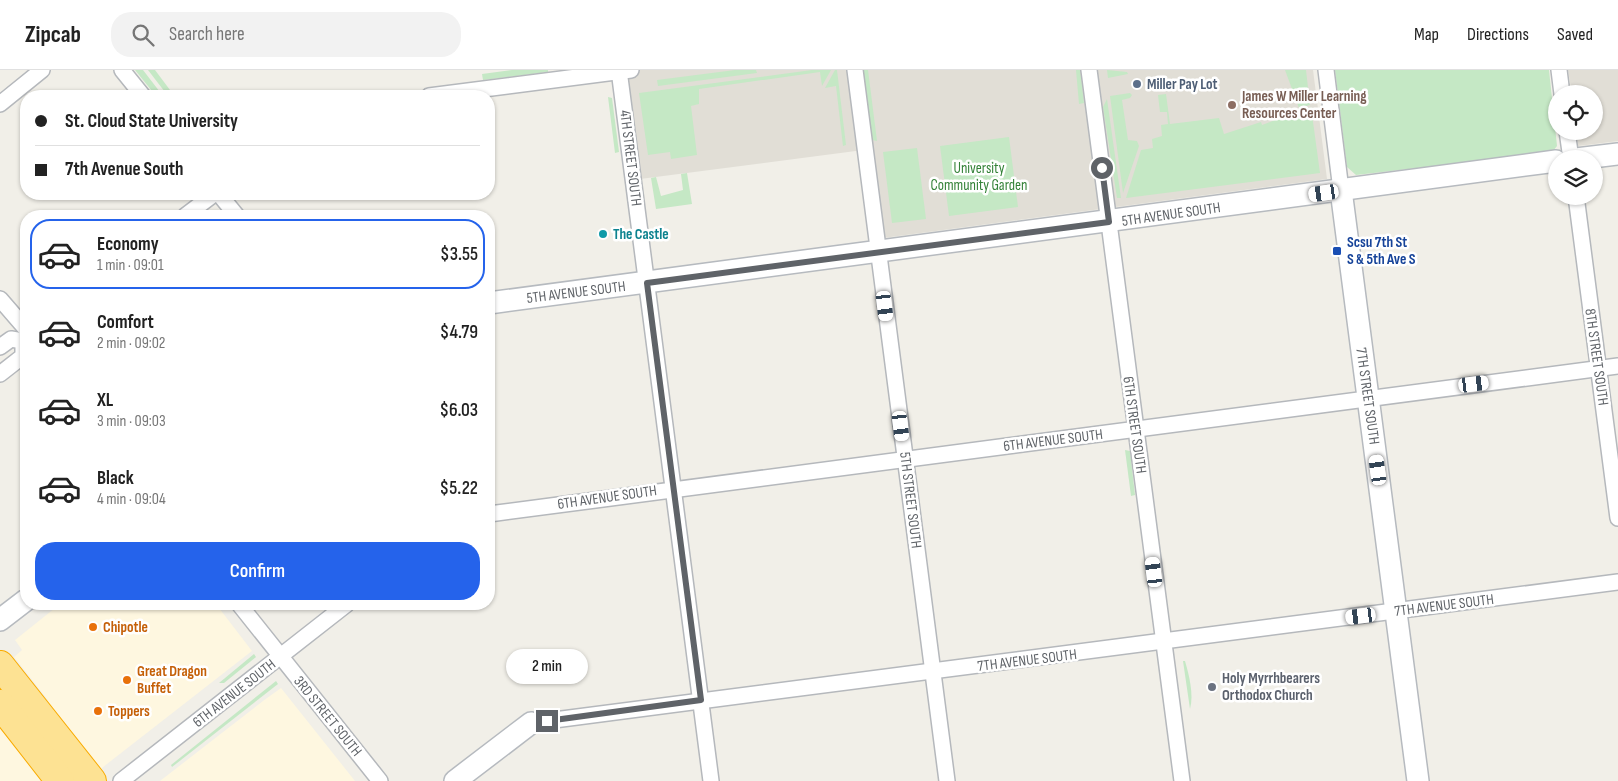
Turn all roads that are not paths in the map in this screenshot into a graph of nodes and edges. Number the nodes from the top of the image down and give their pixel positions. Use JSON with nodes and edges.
{"nodes":[{"id":1,"x":42,"y":70,"type":"edge"},
{"id":2,"x":122,"y":70,"type":"edge"},
{"id":3,"x":623,"y":70,"type":"edge"},
{"id":4,"x":855,"y":70,"type":"edge"},
{"id":5,"x":1089,"y":70,"type":"edge"},
{"id":6,"x":1326,"y":70,"type":"edge"},
{"id":7,"x":1559,"y":70,"type":"edge"},
{"id":8,"x":1561,"y":85,"type":"edge"},
{"id":9,"x":138,"y":90,"type":"edge"},
{"id":10,"x":474,"y":90,"type":"edge"},
{"id":11,"x":0,"y":104,"type":"edge"},
{"id":12,"x":1618,"y":154,"type":"edge"},
{"id":13,"x":1603,"y":156,"type":"edge"},
{"id":14,"x":1548,"y":162,"type":"edge"},
{"id":15,"x":1341,"y":190,"type":"junction"},
{"id":16,"x":206,"y":200,"type":"edge"},
{"id":17,"x":224,"y":200,"type":"edge"},
{"id":18,"x":1577,"y":205,"type":"edge"},
{"id":19,"x":193,"y":210,"type":"edge"},
{"id":20,"x":232,"y":210,"type":"edge"},
{"id":21,"x":1109,"y":222,"type":"junction"},
{"id":22,"x":878,"y":251,"type":"junction"},
{"id":23,"x":647,"y":283,"type":"junction"},
{"id":24,"x":0,"y":298,"type":"edge"},
{"id":25,"x":495,"y":302,"type":"edge"},
{"id":26,"x":20,"y":329,"type":"edge"},
{"id":27,"x":20,"y":338,"type":"edge"},
{"id":28,"x":0,"y":347,"type":"edge"},
{"id":29,"x":20,"y":358,"type":"edge"},
{"id":30,"x":1618,"y":366,"type":"edge"},
{"id":31,"x":1598,"y":369,"type":"junction"},
{"id":32,"x":0,"y":374,"type":"edge"},
{"id":33,"x":1368,"y":398,"type":"junction"},
{"id":34,"x":1136,"y":429,"type":"junction"},
{"id":35,"x":905,"y":460,"type":"junction"},
{"id":36,"x":673,"y":488,"type":"junction"},
{"id":37,"x":495,"y":513,"type":"edge"},
{"id":38,"x":1618,"y":518,"type":"edge"},
{"id":39,"x":1618,"y":582,"type":"edge"},
{"id":40,"x":20,"y":605,"type":"edge"},
{"id":41,"x":244,"y":610,"type":"edge"},
{"id":42,"x":339,"y":610,"type":"edge"},
{"id":43,"x":1397,"y":611,"type":"junction"},
{"id":44,"x":0,"y":620,"type":"edge"},
{"id":45,"x":1164,"y":642,"type":"junction"},
{"id":46,"x":280,"y":657,"type":"junction"},
{"id":47,"x":0,"y":665,"type":"edge"},
{"id":48,"x":933,"y":672,"type":"junction"},
{"id":49,"x":701,"y":700,"type":"junction"},
{"id":50,"x":0,"y":704,"type":"edge"},
{"id":51,"x":531,"y":723,"type":"joint"},
{"id":52,"x":60,"y":781,"type":"edge"},
{"id":53,"x":92,"y":781,"type":"edge"},
{"id":54,"x":121,"y":781,"type":"edge"},
{"id":55,"x":380,"y":781,"type":"edge"},
{"id":56,"x":455,"y":781,"type":"edge"},
{"id":57,"x":711,"y":781,"type":"edge"},
{"id":58,"x":947,"y":781,"type":"edge"},
{"id":59,"x":1182,"y":781,"type":"edge"},
{"id":60,"x":1418,"y":781,"type":"edge"}],
"edges":[{"from":1,"to":11,"type":"street"},
{"from":2,"to":9,"type":"street"},
{"from":3,"to":10,"type":"street"},
{"from":3,"to":23,"type":"street","name":"4TH STREET SOUTH"},
{"from":4,"to":22,"type":"street","name":"5TH STREET SOUTH"},
{"from":5,"to":21,"type":"street","name":"6TH STREET SOUTH"},
{"from":6,"to":15,"type":"street","name":"7TH STREET SOUTH"},
{"from":7,"to":8,"type":"street"},
{"from":12,"to":13,"type":"street"},
{"from":14,"to":15,"type":"street","name":"5TH AVENUE SOUTH"},
{"from":15,"to":21,"type":"street","name":"5TH AVENUE SOUTH"},
{"from":15,"to":33,"type":"street","name":"7TH STREET SOUTH"},
{"from":16,"to":19,"type":"street"},
{"from":17,"to":20,"type":"street"},
{"from":18,"to":31,"type":"street","name":"8TH STREET SOUTH"},
{"from":21,"to":22,"type":"street","name":"5TH AVENUE SOUTH"},
{"from":21,"to":34,"type":"street","name":"6TH STREET SOUTH"},
{"from":22,"to":23,"type":"street","name":"5TH AVENUE SOUTH"},
{"from":22,"to":35,"type":"street","name":"5TH STREET SOUTH"},
{"from":23,"to":25,"type":"street","name":"5TH AVENUE SOUTH"},
{"from":23,"to":36,"type":"street","name":"4TH STREET SOUTH"},
{"from":24,"to":26,"type":"street"},
{"from":27,"to":28,"type":"street"},
{"from":29,"to":32,"type":"street"},
{"from":30,"to":31,"type":"street","name":"6TH AVENUE SOUTH"},
{"from":31,"to":33,"type":"street","name":"6TH AVENUE SOUTH"},
{"from":31,"to":38,"type":"street","name":"8TH STREET SOUTH"},
{"from":33,"to":34,"type":"street","name":"6TH AVENUE SOUTH"},
{"from":33,"to":43,"type":"street","name":"7TH STREET SOUTH"},
{"from":34,"to":35,"type":"street","name":"6TH AVENUE SOUTH"},
{"from":34,"to":45,"type":"street","name":"6TH STREET SOUTH"},
{"from":35,"to":36,"type":"street","name":"6TH AVENUE SOUTH"},
{"from":35,"to":48,"type":"street","name":"5TH STREET SOUTH"},
{"from":36,"to":37,"type":"street","name":"6TH AVENUE SOUTH"},
{"from":36,"to":49,"type":"street","name":"4TH STREET SOUTH"},
{"from":39,"to":43,"type":"street","name":"7TH AVENUE SOUTH"},
{"from":40,"to":44,"type":"street"},
{"from":41,"to":46,"type":"street","name":"3RD STREET SOUTH"},
{"from":42,"to":46,"type":"street","name":"6TH AVENUE SOUTH"},
{"from":43,"to":45,"type":"street","name":"7TH AVENUE SOUTH"},
{"from":43,"to":60,"type":"street","name":"7TH STREET SOUTH"},
{"from":45,"to":48,"type":"street","name":"7TH AVENUE SOUTH"},
{"from":45,"to":59,"type":"street","name":"6TH STREET SOUTH"},
{"from":46,"to":54,"type":"street","name":"6TH AVENUE SOUTH"},
{"from":46,"to":55,"type":"street","name":"3RD STREET SOUTH"},
{"from":47,"to":53,"type":"highway"},
{"from":48,"to":49,"type":"street","name":"7TH AVENUE SOUTH"},
{"from":48,"to":58,"type":"street","name":"5TH STREET SOUTH"},
{"from":49,"to":51,"type":"street","name":"7TH AVENUE SOUTH"},
{"from":49,"to":57,"type":"street","name":"4TH STREET SOUTH"},
{"from":50,"to":52,"type":"highway"},
{"from":51,"to":56,"type":"street","name":"7TH AVENUE SOUTH"}]}
